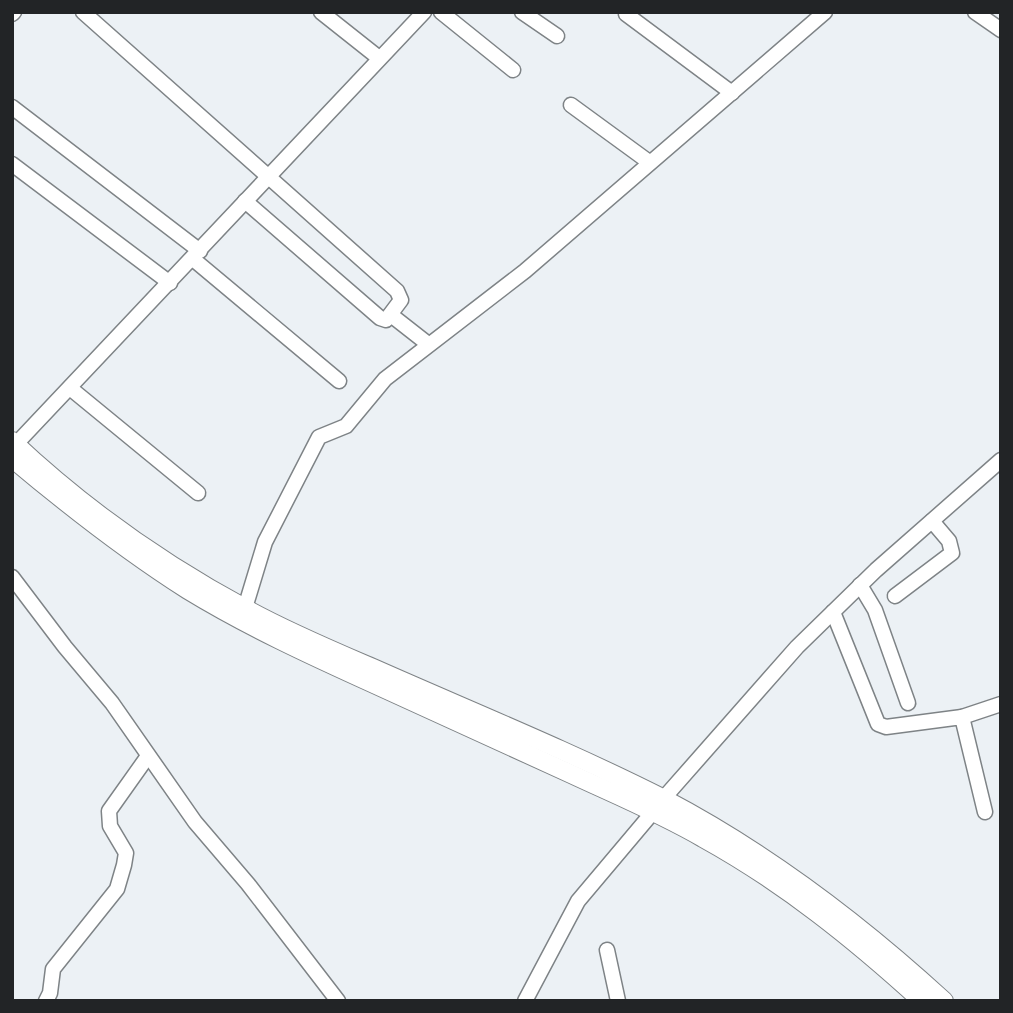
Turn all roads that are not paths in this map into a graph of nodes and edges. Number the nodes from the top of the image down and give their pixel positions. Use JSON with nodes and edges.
{"nodes":[{"id":1,"x":83,"y":12,"type":"edge"},
{"id":2,"x":321,"y":12,"type":"edge"},
{"id":3,"x":424,"y":12,"type":"edge"},
{"id":4,"x":441,"y":12,"type":"edge"},
{"id":5,"x":522,"y":12,"type":"edge"},
{"id":6,"x":825,"y":12,"type":"edge"},
{"id":7,"x":975,"y":12,"type":"edge"},
{"id":8,"x":626,"y":14,"type":"dead end"},
{"id":9,"x":1001,"y":30,"type":"edge"},
{"id":10,"x":557,"y":36,"type":"dead end"},
{"id":11,"x":379,"y":58,"type":"junction"},
{"id":12,"x":513,"y":70,"type":"dead end"},
{"id":13,"x":732,"y":93,"type":"junction"},
{"id":14,"x":571,"y":105,"type":"dead end"},
{"id":15,"x":12,"y":107,"type":"edge"},
{"id":16,"x":649,"y":162,"type":"junction"},
{"id":17,"x":12,"y":164,"type":"edge"},
{"id":18,"x":268,"y":175,"type":"junction"},
{"id":19,"x":245,"y":201,"type":"junction"},
{"id":20,"x":196,"y":255,"type":"junction"},
{"id":21,"x":170,"y":283,"type":"junction"},
{"id":22,"x":391,"y":315,"type":"junction"},
{"id":23,"x":428,"y":344,"type":"junction"},
{"id":24,"x":338,"y":382,"type":"dead end"},
{"id":25,"x":70,"y":388,"type":"junction"},
{"id":26,"x":13,"y":448,"type":"edge"},
{"id":27,"x":1001,"y":460,"type":"edge"},
{"id":28,"x":198,"y":493,"type":"dead end"},
{"id":29,"x":932,"y":521,"type":"junction"},
{"id":30,"x":12,"y":577,"type":"edge"},
{"id":31,"x":860,"y":586,"type":"junction"},
{"id":32,"x":895,"y":596,"type":"dead end"},
{"id":33,"x":245,"y":608,"type":"junction"},
{"id":34,"x":833,"y":612,"type":"junction"},
{"id":35,"x":908,"y":703,"type":"dead end"},
{"id":36,"x":1001,"y":704,"type":"edge"},
{"id":37,"x":962,"y":718,"type":"junction"},
{"id":38,"x":510,"y":737,"type":"junction"},
{"id":39,"x":148,"y":756,"type":"junction"},
{"id":40,"x":658,"y":805,"type":"junction"},
{"id":41,"x":985,"y":812,"type":"dead end"},
{"id":42,"x":607,"y":950,"type":"dead end"},
{"id":43,"x":46,"y":1001,"type":"edge"},
{"id":44,"x":338,"y":1001,"type":"edge"},
{"id":45,"x":524,"y":1001,"type":"edge"},
{"id":46,"x":618,"y":1001,"type":"edge"},
{"id":47,"x":922,"y":1001,"type":"edge"},
{"id":48,"x":944,"y":1001,"type":"edge"}],
"edges":[{"from":1,"to":18,"type":"street"},
{"from":2,"to":11,"type":"street"},
{"from":3,"to":11,"type":"street"},
{"from":4,"to":12,"type":"street"},
{"from":5,"to":10,"type":"street"},
{"from":6,"to":13,"type":"street"},
{"from":7,"to":9,"type":"street"},
{"from":8,"to":13,"type":"street"},
{"from":11,"to":18,"type":"street"},
{"from":13,"to":16,"type":"street"},
{"from":14,"to":16,"type":"street"},
{"from":15,"to":20,"type":"street"},
{"from":16,"to":23,"type":"street"},
{"from":17,"to":21,"type":"street"},
{"from":18,"to":19,"type":"street"},
{"from":18,"to":22,"type":"street"},
{"from":19,"to":20,"type":"street"},
{"from":19,"to":22,"type":"street"},
{"from":20,"to":21,"type":"street"},
{"from":20,"to":24,"type":"street"},
{"from":21,"to":25,"type":"street"},
{"from":22,"to":23,"type":"street"},
{"from":23,"to":33,"type":"street"},
{"from":25,"to":26,"type":"street"},
{"from":25,"to":28,"type":"street"},
{"from":26,"to":33,"type":"main road"},
{"from":26,"to":38,"type":"main road"},
{"from":27,"to":29,"type":"street"},
{"from":29,"to":31,"type":"street"},
{"from":29,"to":32,"type":"street"},
{"from":30,"to":39,"type":"street"},
{"from":31,"to":34,"type":"street"},
{"from":31,"to":35,"type":"street"},
{"from":33,"to":38,"type":"main road"},
{"from":34,"to":37,"type":"street"},
{"from":34,"to":40,"type":"street"},
{"from":36,"to":37,"type":"street"},
{"from":37,"to":41,"type":"street"},
{"from":38,"to":40,"type":"main road"},
{"from":39,"to":43,"type":"street"},
{"from":39,"to":44,"type":"street"},
{"from":40,"to":45,"type":"street"},
{"from":40,"to":47,"type":"main road"},
{"from":40,"to":48,"type":"main road"},
{"from":42,"to":46,"type":"street"}]}
